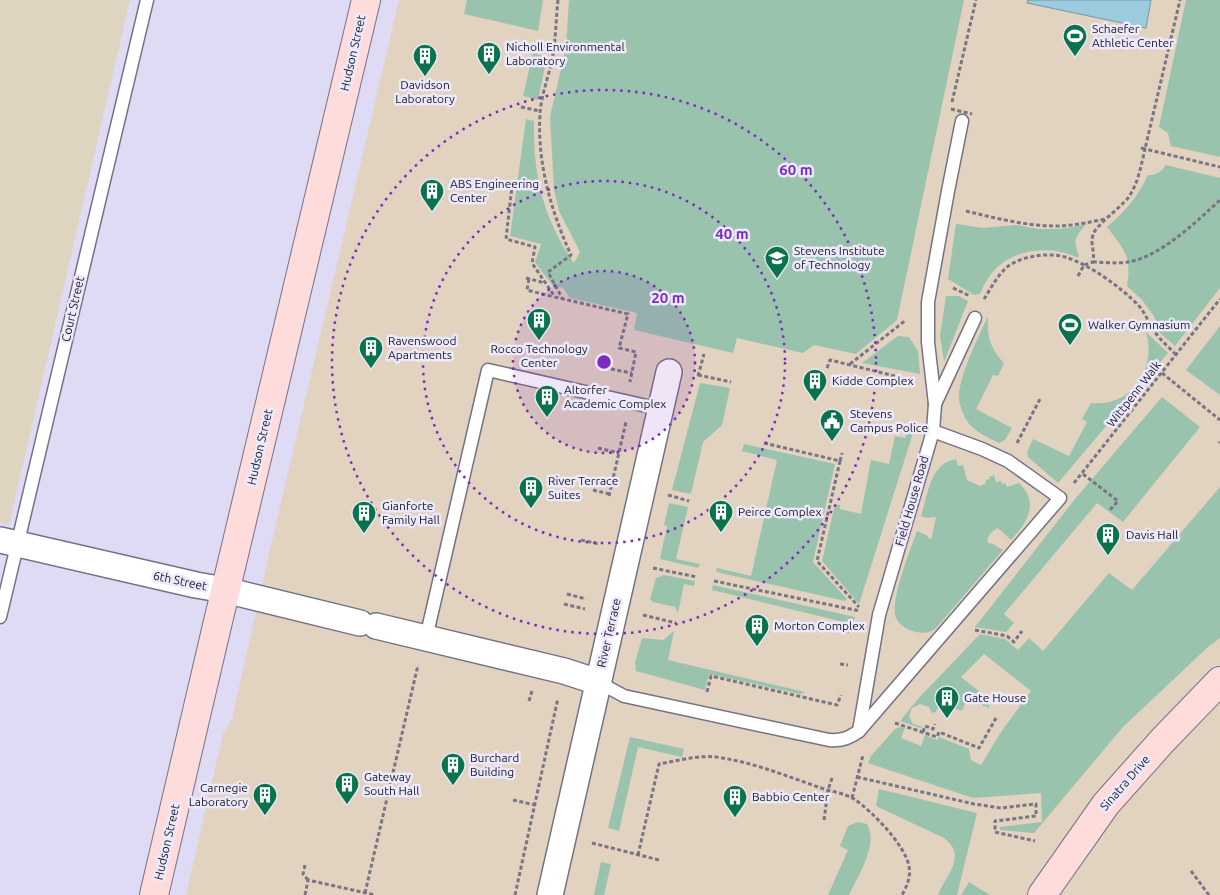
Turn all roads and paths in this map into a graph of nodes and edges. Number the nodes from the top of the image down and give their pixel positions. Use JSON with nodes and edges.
{"nodes":[{"id":1,"x":147,"y":0,"type":"edge"},
{"id":2,"x":366,"y":0,"type":"edge"},
{"id":3,"x":558,"y":0,"type":"edge"},
{"id":4,"x":976,"y":0,"type":"edge"},
{"id":5,"x":1180,"y":0,"type":"edge"},
{"id":6,"x":535,"y":44,"type":"dead end"},
{"id":7,"x":554,"y":48,"type":"junction"},
{"id":8,"x":521,"y":107,"type":"dead end"},
{"id":9,"x":951,"y":109,"type":"junction"},
{"id":10,"x":540,"y":111,"type":"junction"},
{"id":11,"x":949,"y":116,"type":"dead end"},
{"id":12,"x":967,"y":118,"type":"joint"},
{"id":13,"x":1143,"y":149,"type":"junction"},
{"id":14,"x":1220,"y":166,"type":"edge"},
{"id":15,"x":503,"y":184,"type":"dead end"},
{"id":16,"x":1220,"y":200,"type":"edge"},
{"id":17,"x":1106,"y":219,"type":"junction"},
{"id":18,"x":1007,"y":220,"type":"dead end"},
{"id":19,"x":1093,"y":262,"type":"junction"},
{"id":20,"x":1084,"y":265,"type":"junction"},
{"id":21,"x":1078,"y":276,"type":"dead end"},
{"id":22,"x":932,"y":278,"type":"junction"},
{"id":23,"x":546,"y":283,"type":"junction"},
{"id":24,"x":555,"y":297,"type":"junction"},
{"id":25,"x":563,"y":298,"type":"junction"},
{"id":26,"x":1220,"y":299,"type":"edge"},
{"id":27,"x":928,"y":302,"type":"junction"},
{"id":28,"x":982,"y":302,"type":"junction"},
{"id":29,"x":975,"y":318,"type":"joint"},
{"id":30,"x":1176,"y":355,"type":"junction"},
{"id":31,"x":849,"y":365,"type":"junction"},
{"id":32,"x":827,"y":368,"type":"dead end"},
{"id":33,"x":611,"y":369,"type":"dead end"},
{"id":34,"x":669,"y":372,"type":"dead end"},
{"id":35,"x":632,"y":373,"type":"junction"},
{"id":36,"x":1162,"y":373,"type":"junction"},
{"id":37,"x":698,"y":375,"type":"dead end"},
{"id":38,"x":731,"y":382,"type":"dead end"},
{"id":39,"x":933,"y":385,"type":"junction"},
{"id":40,"x":1040,"y":399,"type":"dead end"},
{"id":41,"x":630,"y":403,"type":"junction"},
{"id":42,"x":935,"y":404,"type":"junction"},
{"id":43,"x":660,"y":410,"type":"junction"},
{"id":44,"x":1220,"y":420,"type":"edge"},
{"id":45,"x":898,"y":424,"type":"dead end"},
{"id":46,"x":917,"y":430,"type":"dead end"},
{"id":47,"x":933,"y":431,"type":"junction"},
{"id":48,"x":1022,"y":433,"type":"dead end"},
{"id":49,"x":764,"y":443,"type":"dead end"},
{"id":50,"x":598,"y":448,"type":"dead end"},
{"id":51,"x":619,"y":453,"type":"junction"},
{"id":52,"x":842,"y":453,"type":"dead end"},
{"id":53,"x":840,"y":461,"type":"junction"},
{"id":54,"x":1082,"y":474,"type":"junction"},
{"id":55,"x":593,"y":490,"type":"dead end"},
{"id":56,"x":610,"y":494,"type":"junction"},
{"id":57,"x":679,"y":498,"type":"dead end"},
{"id":58,"x":1060,"y":498,"type":"junction"},
{"id":59,"x":689,"y":501,"type":"dead end"},
{"id":60,"x":608,"y":503,"type":"dead end"},
{"id":61,"x":1108,"y":511,"type":"dead end"},
{"id":62,"x":600,"y":536,"type":"dead end"},
{"id":63,"x":581,"y":540,"type":"dead end"},
{"id":64,"x":8,"y":542,"type":"edge"},
{"id":65,"x":599,"y":544,"type":"junction"},
{"id":66,"x":597,"y":553,"type":"dead end"},
{"id":67,"x":651,"y":567,"type":"dead end"},
{"id":68,"x":697,"y":577,"type":"dead end"},
{"id":69,"x":714,"y":581,"type":"dead end"},
{"id":70,"x":225,"y":590,"type":"junction"},
{"id":71,"x":588,"y":590,"type":"dead end"},
{"id":72,"x":566,"y":594,"type":"dead end"},
{"id":73,"x":586,"y":599,"type":"junction"},
{"id":74,"x":564,"y":604,"type":"dead end"},
{"id":75,"x":584,"y":609,"type":"junction"},
{"id":76,"x":0,"y":617,"type":"edge"},
{"id":77,"x":583,"y":617,"type":"dead end"},
{"id":78,"x":666,"y":621,"type":"dead end"},
{"id":79,"x":676,"y":623,"type":"dead end"},
{"id":80,"x":967,"y":629,"type":"dead end"},
{"id":81,"x":1022,"y":631,"type":"dead end"},
{"id":82,"x":426,"y":638,"type":"junction"},
{"id":83,"x":418,"y":664,"type":"dead end"},
{"id":84,"x":848,"y":666,"type":"dead end"},
{"id":85,"x":846,"y":674,"type":"dead end"},
{"id":86,"x":1220,"y":681,"type":"edge"},
{"id":87,"x":598,"y":682,"type":"junction"},
{"id":88,"x":842,"y":691,"type":"dead end"},
{"id":89,"x":706,"y":694,"type":"dead end"},
{"id":90,"x":558,"y":696,"type":"dead end"},
{"id":91,"x":996,"y":718,"type":"dead end"},
{"id":92,"x":892,"y":722,"type":"dead end"},
{"id":93,"x":935,"y":724,"type":"dead end"},
{"id":94,"x":859,"y":731,"type":"junction"},
{"id":95,"x":923,"y":732,"type":"junction"},
{"id":96,"x":857,"y":777,"type":"dead end"},
{"id":97,"x":832,"y":778,"type":"dead end"},
{"id":98,"x":828,"y":790,"type":"junction"},
{"id":99,"x":513,"y":800,"type":"dead end"},
{"id":100,"x":535,"y":805,"type":"junction"},
{"id":101,"x":824,"y":820,"type":"dead end"},
{"id":102,"x":1035,"y":841,"type":"dead end"},
{"id":103,"x":592,"y":844,"type":"dead end"},
{"id":104,"x":638,"y":854,"type":"junction"},
{"id":105,"x":659,"y":860,"type":"dead end"},
{"id":106,"x":305,"y":865,"type":"dead end"},
{"id":107,"x":1191,"y":871,"type":"dead end"},
{"id":108,"x":308,"y":880,"type":"junction"},
{"id":109,"x":365,"y":893,"type":"junction"},
{"id":110,"x":154,"y":895,"type":"edge"},
{"id":111,"x":305,"y":895,"type":"edge"},
{"id":112,"x":375,"y":895,"type":"edge"},
{"id":113,"x":515,"y":895,"type":"edge"},
{"id":114,"x":550,"y":895,"type":"edge"},
{"id":115,"x":902,"y":895,"type":"edge"},
{"id":116,"x":1042,"y":895,"type":"edge"},
{"id":117,"x":1209,"y":895,"type":"edge"}],
"edges":[{"from":1,"to":64,"type":"lane","name":"Court Street"},
{"from":2,"to":70,"type":"street","name":"Hudson Street"},
{"from":3,"to":7,"type":"path"},
{"from":4,"to":9,"type":"path"},
{"from":5,"to":13,"type":"path"},
{"from":6,"to":7,"type":"path"},
{"from":7,"to":10,"type":"path"},
{"from":8,"to":10,"type":"path"},
{"from":9,"to":11,"type":"path","bridge":true},
{"from":9,"to":12,"type":"path","bridge":true},
{"from":10,"to":25,"type":"path"},
{"from":12,"to":22,"type":"lane","name":"Field House Road"},
{"from":13,"to":14,"type":"path"},
{"from":13,"to":17,"type":"path"},
{"from":15,"to":23,"type":"path"},
{"from":16,"to":19,"type":"path"},
{"from":17,"to":18,"type":"path"},
{"from":17,"to":19,"type":"path"},
{"from":19,"to":20,"type":"path"},
{"from":20,"to":21,"type":"path"},
{"from":20,"to":28,"type":"path"},
{"from":20,"to":30,"type":"path"},
{"from":22,"to":27,"type":"lane","name":"Field House Road"},
{"from":22,"to":28,"type":"path"},
{"from":23,"to":24,"type":"path"},
{"from":23,"to":24,"type":"path"},
{"from":24,"to":25,"type":"path"},
{"from":25,"to":35,"type":"path"},
{"from":26,"to":30,"type":"path","name":"Wittpenn Walk"},
{"from":27,"to":31,"type":"path"},
{"from":27,"to":39,"type":"lane","name":"Field House Road"},
{"from":28,"to":29,"type":"path"},
{"from":29,"to":42,"type":"lane"},
{"from":30,"to":36,"type":"path","name":"Wittpenn Walk"},
{"from":31,"to":32,"type":"path"},
{"from":31,"to":39,"type":"path"},
{"from":33,"to":35,"type":"path"},
{"from":34,"to":43,"type":"street","name":"River Terrace"},
{"from":35,"to":41,"type":"path"},
{"from":36,"to":44,"type":"path"},
{"from":36,"to":54,"type":"path","name":"Wittpenn Walk"},
{"from":37,"to":38,"type":"path"},
{"from":39,"to":42,"type":"lane","name":"Field House Road"},
{"from":40,"to":48,"type":"path"},
{"from":41,"to":43,"type":"lane"},
{"from":41,"to":51,"type":"path"},
{"from":41,"to":82,"type":"lane"},
{"from":42,"to":47,"type":"lane","name":"Field House Road"},
{"from":43,"to":87,"type":"street","name":"River Terrace"},
{"from":45,"to":46,"type":"path"},
{"from":47,"to":58,"type":"lane"},
{"from":47,"to":94,"type":"lane","name":"Field House Road"},
{"from":49,"to":53,"type":"path"},
{"from":50,"to":51,"type":"path"},
{"from":51,"to":56,"type":"path"},
{"from":52,"to":53,"type":"path"},
{"from":53,"to":69,"type":"path"},
{"from":54,"to":58,"type":"path","name":"Wittpenn Walk"},
{"from":54,"to":61,"type":"path"},
{"from":55,"to":56,"type":"path"},
{"from":56,"to":60,"type":"path"},
{"from":57,"to":59,"type":"path"},
{"from":58,"to":94,"type":"lane"},
{"from":62,"to":65,"type":"path"},
{"from":63,"to":65,"type":"path"},
{"from":64,"to":70,"type":"street","name":"6th Street"},
{"from":64,"to":76,"type":"lane","name":"Court Street"},
{"from":65,"to":66,"type":"path"},
{"from":67,"to":68,"type":"path"},
{"from":70,"to":82,"type":"street","name":"6th Street"},
{"from":70,"to":110,"type":"street","name":"Hudson Street"},
{"from":71,"to":73,"type":"path"},
{"from":72,"to":73,"type":"path"},
{"from":73,"to":75,"type":"path"},
{"from":74,"to":75,"type":"path"},
{"from":75,"to":77,"type":"path"},
{"from":78,"to":79,"type":"path"},
{"from":80,"to":81,"type":"path"},
{"from":82,"to":87,"type":"street","name":"6th Street"},
{"from":83,"to":109,"type":"path"},
{"from":84,"to":85,"type":"path"},
{"from":86,"to":116,"type":"street","name":"Sinatra Drive"},
{"from":87,"to":94,"type":"lane"},
{"from":87,"to":114,"type":"street","name":"River Terrace"},
{"from":88,"to":89,"type":"path"},
{"from":90,"to":100,"type":"path"},
{"from":91,"to":95,"type":"path"},
{"from":92,"to":95,"type":"path"},
{"from":93,"to":95,"type":"path"},
{"from":96,"to":102,"type":"path"},
{"from":97,"to":98,"type":"path"},
{"from":98,"to":101,"type":"path"},
{"from":98,"to":104,"type":"path"},
{"from":98,"to":115,"type":"path"},
{"from":99,"to":100,"type":"path"},
{"from":100,"to":113,"type":"path"},
{"from":103,"to":104,"type":"path"},
{"from":104,"to":105,"type":"path"},
{"from":106,"to":108,"type":"path"},
{"from":107,"to":117,"type":"path"},
{"from":108,"to":109,"type":"path"},
{"from":108,"to":111,"type":"path"},
{"from":109,"to":112,"type":"path"}]}
